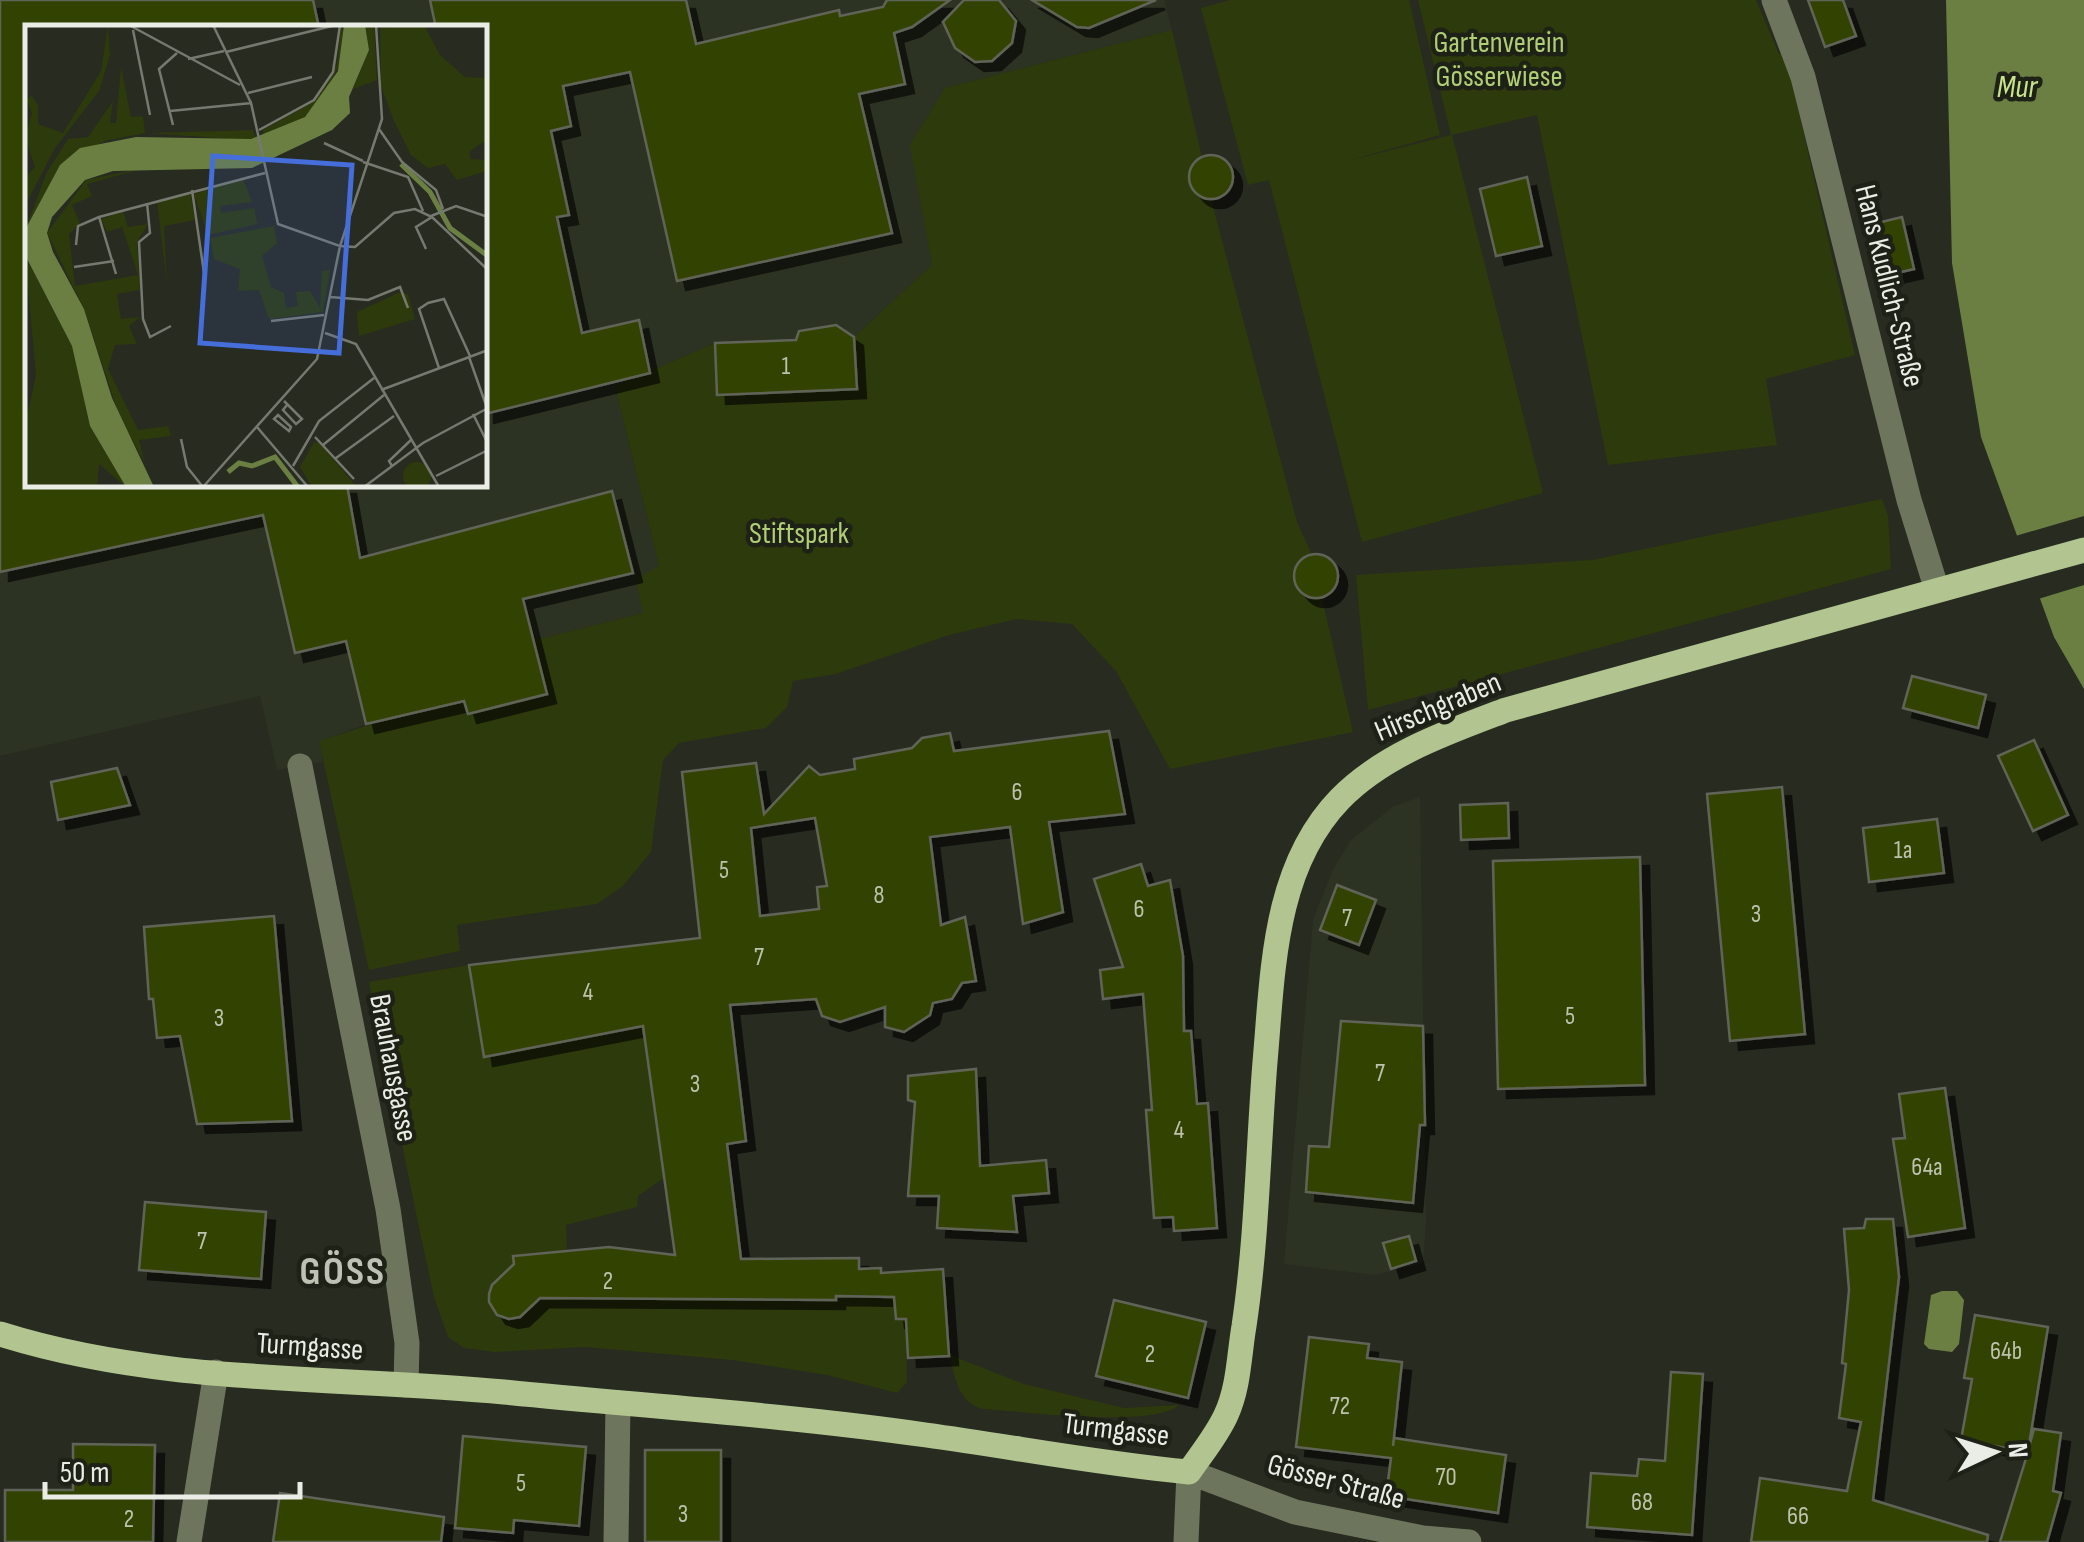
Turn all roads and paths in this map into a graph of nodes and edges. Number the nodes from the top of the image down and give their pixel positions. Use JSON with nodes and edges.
{"nodes":[{"id":1,"x":1774,"y":0,"type":"edge"},
{"id":2,"x":2084,"y":550,"type":"edge"},
{"id":3,"x":1937,"y":590,"type":"junction"},
{"id":4,"x":300,"y":766,"type":"dead end"},
{"id":5,"x":0,"y":1334,"type":"edge"},
{"id":6,"x":216,"y":1372,"type":"junction"},
{"id":7,"x":406,"y":1386,"type":"junction"},
{"id":8,"x":618,"y":1403,"type":"junction"},
{"id":9,"x":1189,"y":1472,"type":"junction"},
{"id":10,"x":190,"y":1542,"type":"edge"},
{"id":11,"x":616,"y":1542,"type":"edge"},
{"id":12,"x":1186,"y":1542,"type":"edge"},
{"id":13,"x":1469,"y":1542,"type":"edge"}],
"edges":[{"from":1,"to":3,"type":"street","name":"Hans Kudlich-Straße"},
{"from":2,"to":3,"type":"main road","name":"Hirschgraben"},
{"from":3,"to":9,"type":"main road","name":"Hirschgraben"},
{"from":4,"to":7,"type":"street","name":"Brauhausgasse"},
{"from":5,"to":6,"type":"main road","name":"Turmgasse"},
{"from":6,"to":7,"type":"main road","name":"Turmgasse"},
{"from":6,"to":10,"type":"street"},
{"from":7,"to":8,"type":"main road","name":"Turmgasse"},
{"from":8,"to":9,"type":"main road","name":"Turmgasse"},
{"from":8,"to":11,"type":"street"},
{"from":9,"to":12,"type":"street"},
{"from":9,"to":13,"type":"street","name":"Gösser Straße"}]}
